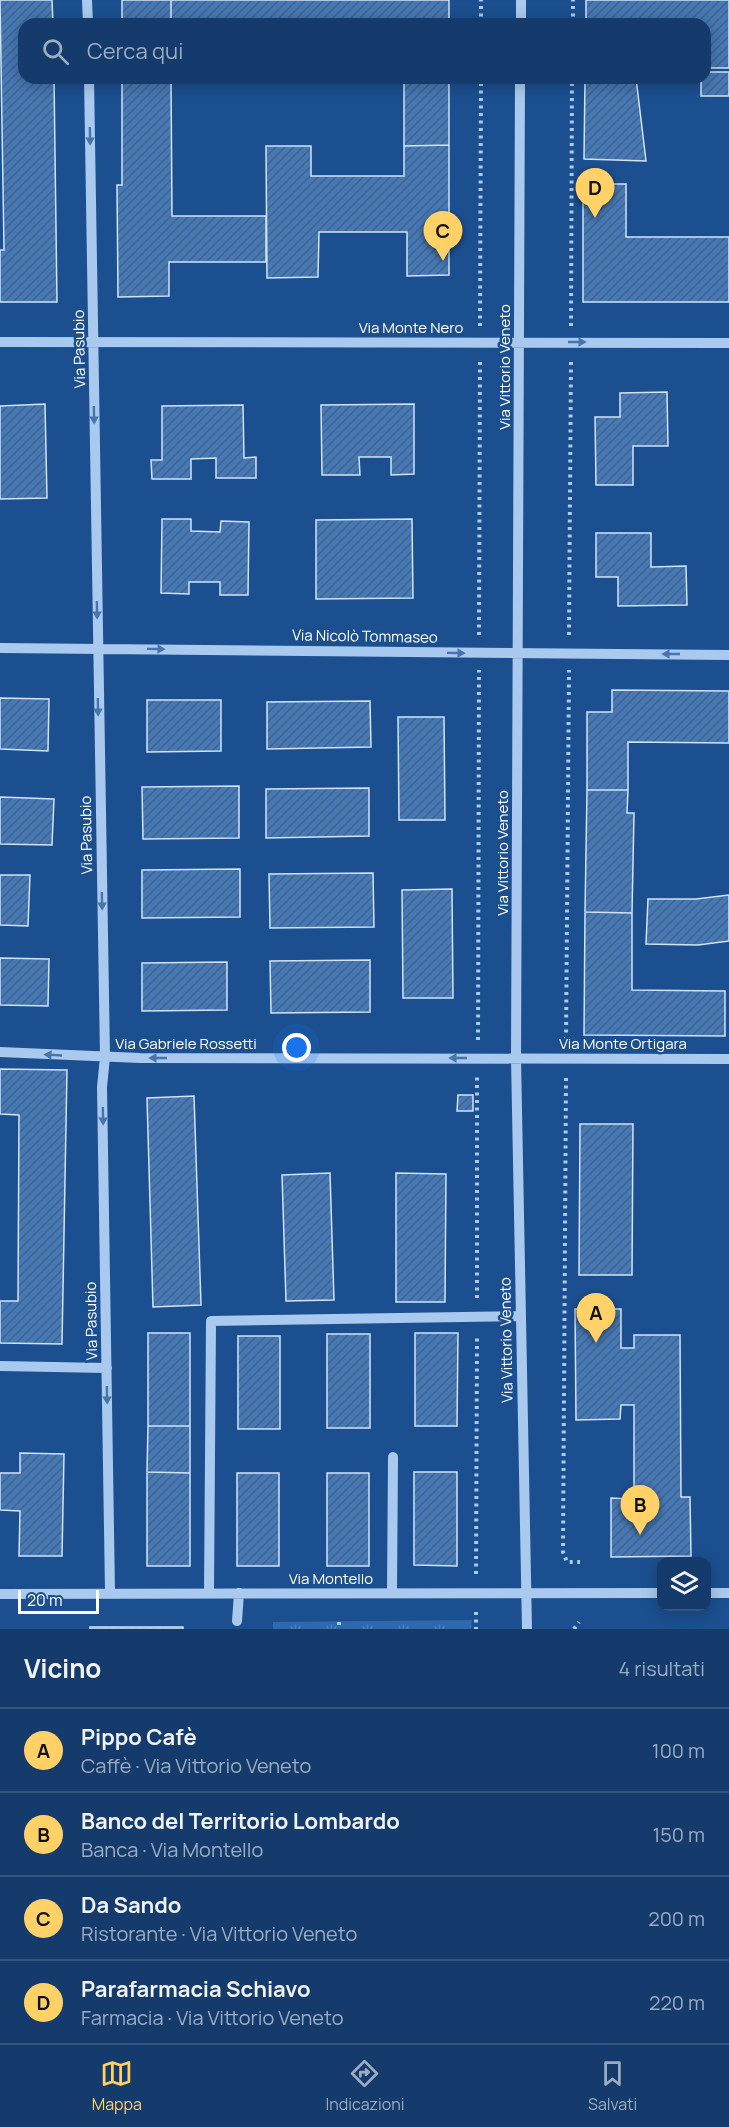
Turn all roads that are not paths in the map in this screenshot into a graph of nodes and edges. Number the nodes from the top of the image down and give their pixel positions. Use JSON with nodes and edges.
{"nodes":[{"id":1,"x":87,"y":0,"type":"edge"},
{"id":2,"x":521,"y":0,"type":"edge"},
{"id":3,"x":88,"y":18,"type":"edge"},
{"id":4,"x":521,"y":18,"type":"edge"},
{"id":5,"x":89,"y":84,"type":"edge"},
{"id":6,"x":520,"y":84,"type":"edge"},
{"id":7,"x":0,"y":342,"type":"edge"},
{"id":8,"x":519,"y":342,"type":"junction"},
{"id":9,"x":94,"y":343,"type":"junction"},
{"id":10,"x":729,"y":343,"type":"edge"},
{"id":11,"x":0,"y":648,"type":"edge"},
{"id":12,"x":97,"y":648,"type":"junction"},
{"id":13,"x":518,"y":654,"type":"junction"},
{"id":14,"x":729,"y":655,"type":"edge"},
{"id":15,"x":0,"y":1052,"type":"edge"},
{"id":16,"x":105,"y":1057,"type":"junction"},
{"id":17,"x":516,"y":1058,"type":"junction"},
{"id":18,"x":729,"y":1059,"type":"edge"},
{"id":19,"x":521,"y":1316,"type":"junction"},
{"id":20,"x":0,"y":1366,"type":"edge"},
{"id":21,"x":107,"y":1368,"type":"junction"},
{"id":22,"x":393,"y":1457,"type":"dead end"},
{"id":23,"x":110,"y":1592,"type":"junction"},
{"id":24,"x":209,"y":1593,"type":"junction"},
{"id":25,"x":239,"y":1593,"type":"junction"},
{"id":26,"x":392,"y":1593,"type":"junction"},
{"id":27,"x":657,"y":1593,"type":"edge"},
{"id":28,"x":711,"y":1593,"type":"edge"},
{"id":29,"x":729,"y":1593,"type":"edge"},
{"id":30,"x":0,"y":1594,"type":"edge"},
{"id":31,"x":525,"y":1594,"type":"junction"},
{"id":32,"x":237,"y":1621,"type":"dead end"},
{"id":33,"x":526,"y":1629,"type":"edge"}],
"edges":[{"from":1,"to":3,"type":"street"},
{"from":2,"to":4,"type":"street"},
{"from":5,"to":9,"type":"street","name":"Via Pasubio","one_way":true},
{"from":6,"to":8,"type":"street","name":"Via Vittorio Veneto"},
{"from":7,"to":9,"type":"street","name":"Via Monte Nero"},
{"from":8,"to":9,"type":"street","name":"Via Monte Nero"},
{"from":8,"to":10,"type":"street","name":"Via Monte Nero","one_way":true},
{"from":8,"to":13,"type":"street","name":"Via Vittorio Veneto"},
{"from":9,"to":12,"type":"street","name":"Via Pasubio","one_way":true},
{"from":11,"to":12,"type":"street","name":"Via Nicolò Tommaseo"},
{"from":12,"to":13,"type":"street","name":"Via Nicolò Tommaseo","one_way":true},
{"from":12,"to":16,"type":"street","name":"Via Pasubio","one_way":true},
{"from":14,"to":13,"type":"street","name":"Via Nicolò Tommaseo","one_way":true},
{"from":13,"to":17,"type":"street","name":"Via Vittorio Veneto"},
{"from":16,"to":15,"type":"street","name":"Via Gabriele Rossetti","one_way":true},
{"from":17,"to":16,"type":"street","name":"Via Gabriele Rossetti","one_way":true},
{"from":16,"to":21,"type":"street","name":"Via Pasubio","one_way":true},
{"from":17,"to":18,"type":"street","name":"Via Monte Ortigara"},
{"from":17,"to":19,"type":"street","name":"Via Vittorio Veneto"},
{"from":19,"to":24,"type":"street"},
{"from":19,"to":31,"type":"street","name":"Via Vittorio Veneto"},
{"from":20,"to":21,"type":"street"},
{"from":21,"to":23,"type":"street","name":"Via Pasubio","one_way":true},
{"from":22,"to":26,"type":"street"},
{"from":23,"to":24,"type":"street","name":"Via Montello"},
{"from":23,"to":30,"type":"street","name":"Via Montello"},
{"from":24,"to":25,"type":"street","name":"Via Montello"},
{"from":25,"to":26,"type":"street","name":"Via Montello"},
{"from":25,"to":32,"type":"street"},
{"from":26,"to":31,"type":"street","name":"Via Montello"},
{"from":27,"to":31,"type":"street","name":"Via Montello"},
{"from":28,"to":29,"type":"street"},
{"from":31,"to":33,"type":"street","name":"Via Vittorio Veneto"}]}
